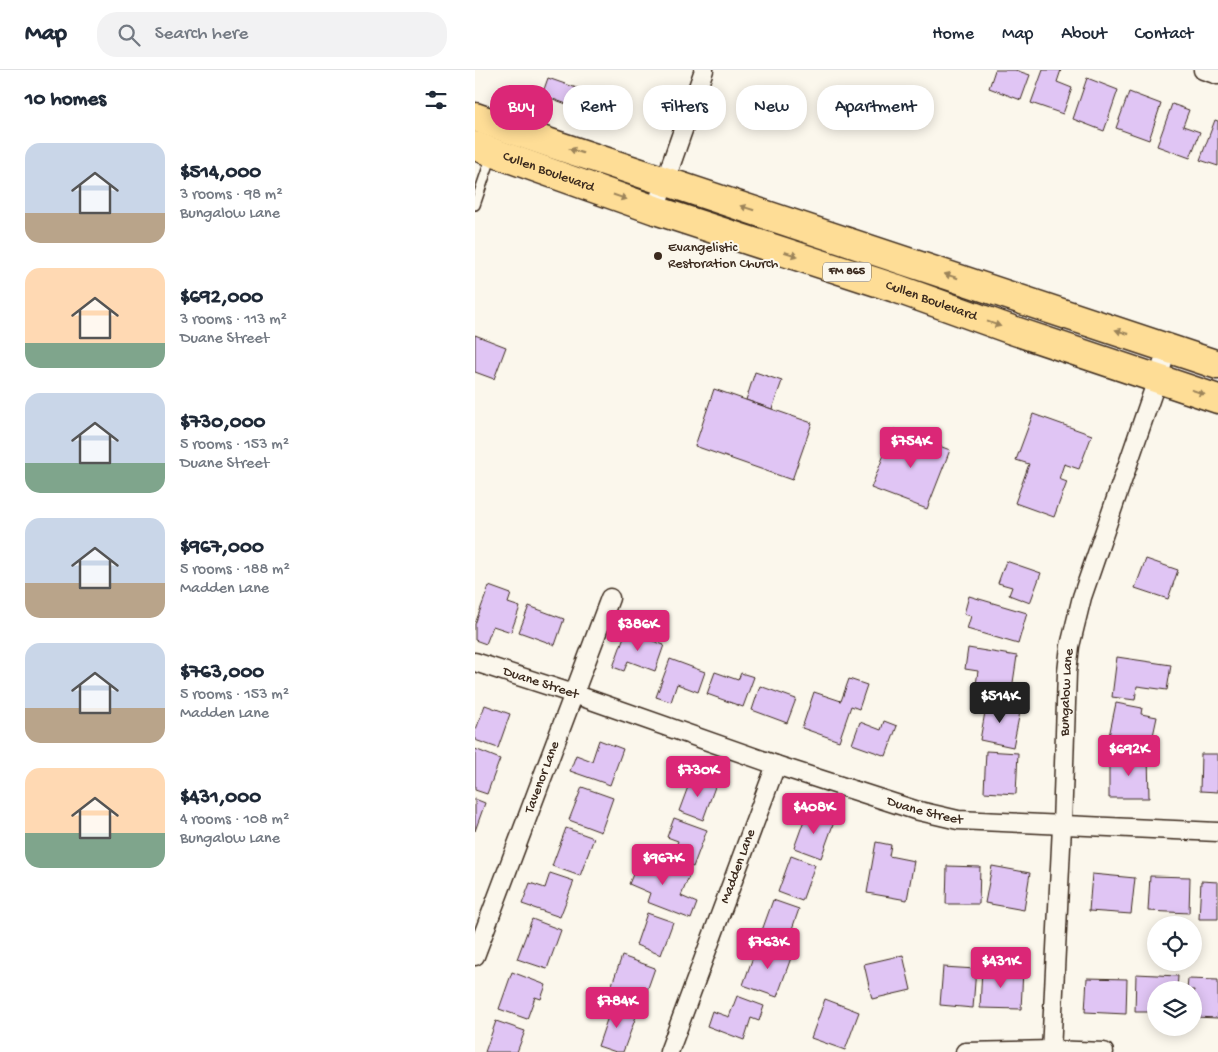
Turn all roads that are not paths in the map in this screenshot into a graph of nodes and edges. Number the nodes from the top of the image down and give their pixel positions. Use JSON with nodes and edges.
{"nodes":[{"id":1,"x":704,"y":70,"type":"edge"},
{"id":2,"x":1203,"y":70,"type":"edge"},
{"id":3,"x":1218,"y":75,"type":"edge"},
{"id":4,"x":475,"y":117,"type":"edge"},
{"id":5,"x":484,"y":149,"type":"edge"},
{"id":6,"x":665,"y":181,"type":"junction"},
{"id":7,"x":475,"y":205,"type":"edge"},
{"id":8,"x":655,"y":210,"type":"junction"},
{"id":9,"x":905,"y":260,"type":"junction"},
{"id":10,"x":895,"y":288,"type":"junction"},
{"id":11,"x":1168,"y":348,"type":"junction"},
{"id":12,"x":1218,"y":365,"type":"edge"},
{"id":13,"x":1158,"y":379,"type":"junction"},
{"id":14,"x":1218,"y":399,"type":"edge"},
{"id":15,"x":609,"y":598,"type":"dead end"},
{"id":16,"x":475,"y":662,"type":"edge"},
{"id":17,"x":574,"y":694,"type":"junction"},
{"id":18,"x":776,"y":765,"type":"junction"},
{"id":19,"x":1062,"y":826,"type":"junction"},
{"id":20,"x":1218,"y":832,"type":"edge"},
{"id":21,"x":475,"y":956,"type":"edge"},
{"id":22,"x":1051,"y":1051,"type":"edge"},
{"id":23,"x":669,"y":1052,"type":"edge"},
{"id":24,"x":965,"y":1052,"type":"edge"},
{"id":25,"x":1104,"y":1052,"type":"edge"}],
"edges":[{"from":1,"to":6,"type":"street"},
{"from":2,"to":3,"type":"street"},
{"from":6,"to":4,"type":"main road","name":"Cullen Boulevard","number":"FM 865","one_way":true},
{"from":5,"to":7,"type":"lane"},
{"from":5,"to":8,"type":"main road","name":"Cullen Boulevard","number":"FM 865","one_way":true},
{"from":6,"to":8,"type":"street"},
{"from":9,"to":6,"type":"main road","name":"Cullen Boulevard","number":"FM 865","one_way":true},
{"from":8,"to":10,"type":"main road","name":"Cullen Boulevard","number":"FM 865","one_way":true},
{"from":9,"to":10,"type":"main road"},
{"from":11,"to":9,"type":"main road","name":"Cullen Boulevard","number":"FM 865","one_way":true},
{"from":10,"to":13,"type":"main road","name":"Cullen Boulevard","number":"FM 865","one_way":true},
{"from":11,"to":12,"type":"main road","name":"Cullen Boulevard","number":"FM 865"},
{"from":11,"to":13,"type":"street","name":"Bungalow Lane"},
{"from":13,"to":14,"type":"main road","name":"Cullen Boulevard","number":"FM 865","one_way":true},
{"from":13,"to":19,"type":"street","name":"Bungalow Lane"},
{"from":15,"to":17,"type":"street","name":"Tavenor Lane"},
{"from":16,"to":17,"type":"street","name":"Duane Street"},
{"from":17,"to":18,"type":"street","name":"Duane Street"},
{"from":17,"to":21,"type":"street","name":"Tavenor Lane"},
{"from":18,"to":19,"type":"street","name":"Duane Street"},
{"from":18,"to":23,"type":"street","name":"Madden Lane"},
{"from":19,"to":20,"type":"street","name":"Duane Street"},
{"from":19,"to":22,"type":"street","name":"Bungalow Lane"},
{"from":22,"to":24,"type":"street"},
{"from":22,"to":25,"type":"street"}]}
